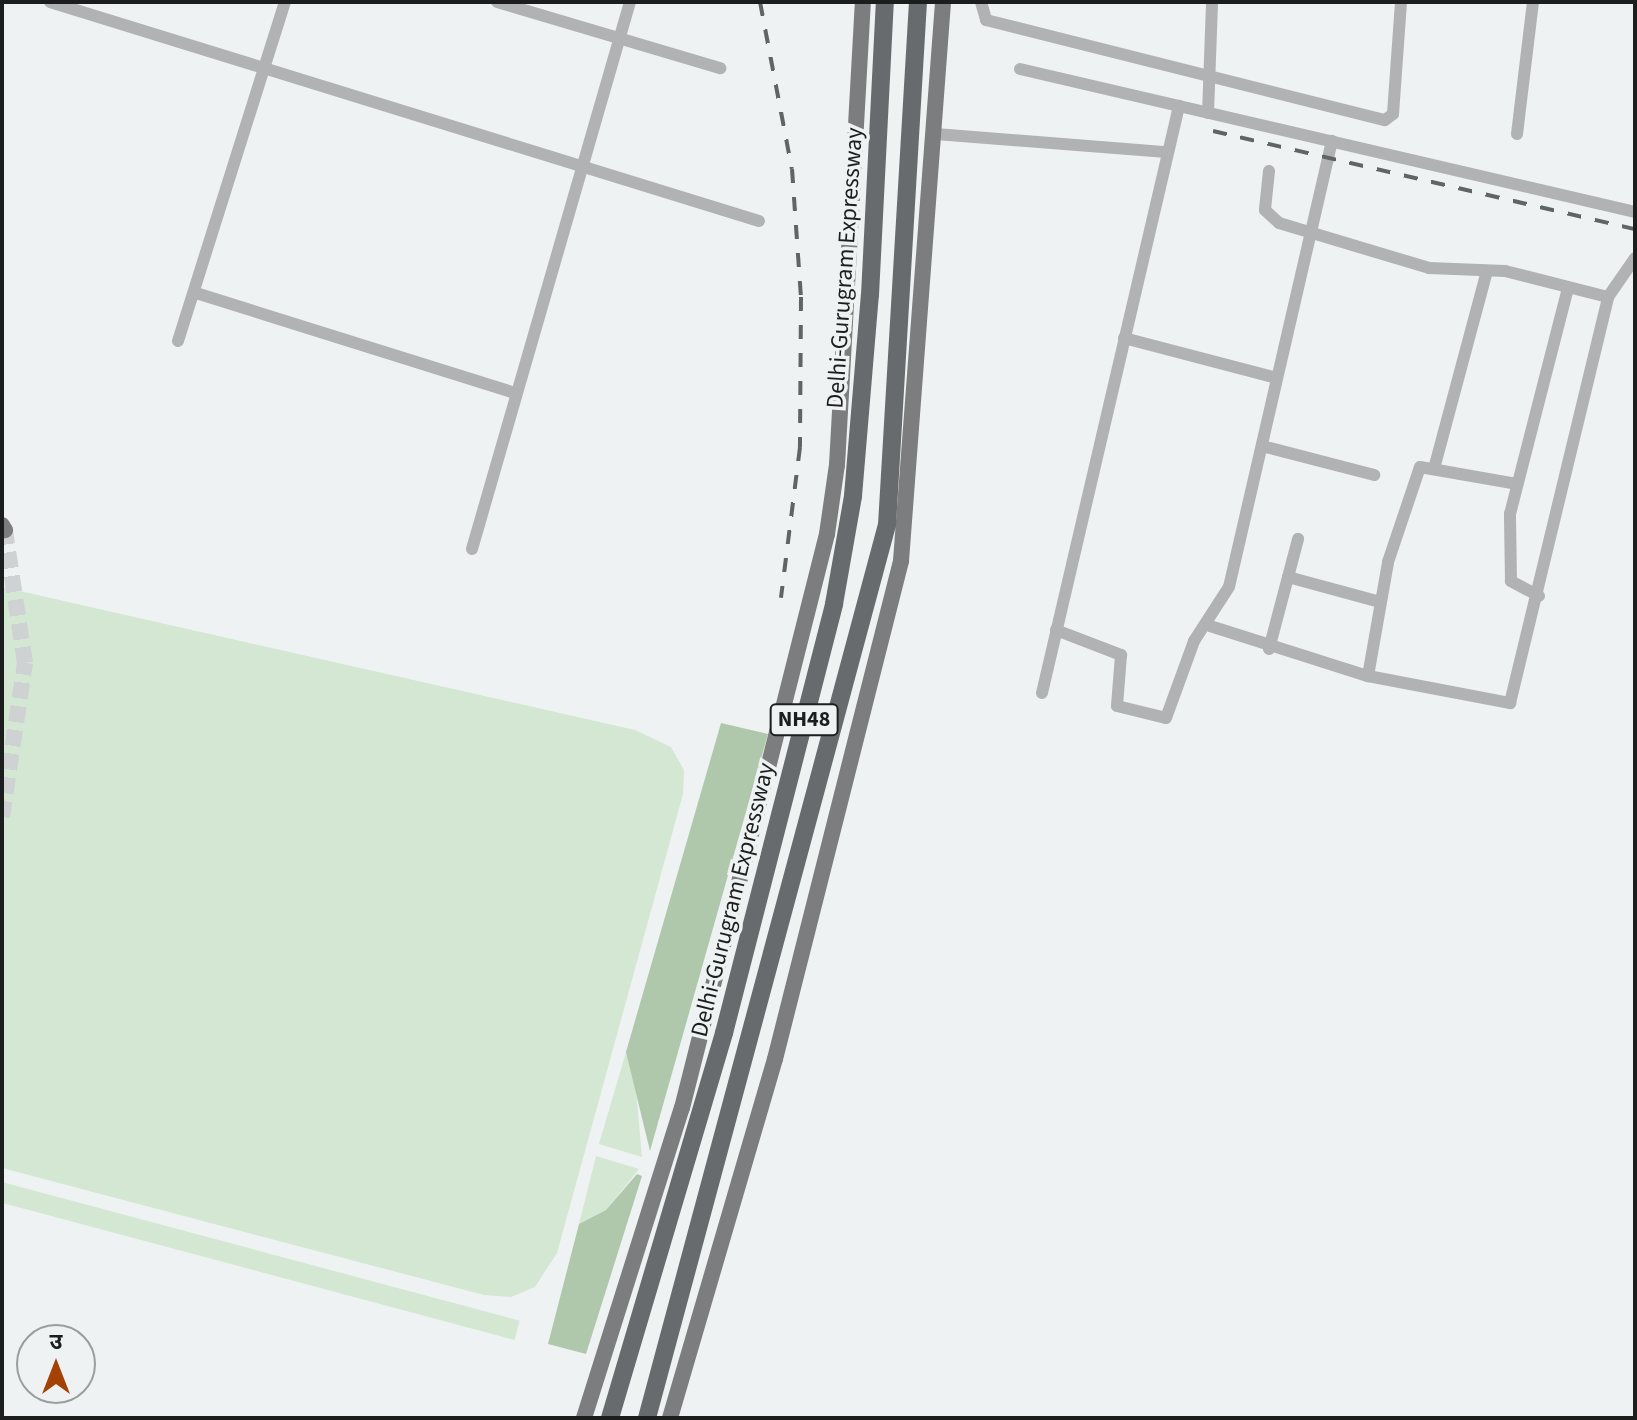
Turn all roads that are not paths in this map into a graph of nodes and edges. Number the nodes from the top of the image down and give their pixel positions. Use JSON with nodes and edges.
{"nodes":[{"id":1,"x":50,"y":2,"type":"edge"},
{"id":2,"x":285,"y":2,"type":"edge"},
{"id":3,"x":497,"y":2,"type":"edge"},
{"id":4,"x":630,"y":2,"type":"edge"},
{"id":5,"x":863,"y":2,"type":"edge"},
{"id":6,"x":885,"y":2,"type":"edge"},
{"id":7,"x":918,"y":2,"type":"edge"},
{"id":8,"x":943,"y":2,"type":"edge"},
{"id":9,"x":981,"y":2,"type":"edge"},
{"id":10,"x":1212,"y":2,"type":"edge"},
{"id":11,"x":1401,"y":2,"type":"edge"},
{"id":12,"x":1533,"y":2,"type":"edge"},
{"id":13,"x":618,"y":38,"type":"junction"},
{"id":14,"x":720,"y":68,"type":"dead end"},
{"id":15,"x":1020,"y":69,"type":"dead end"},
{"id":16,"x":264,"y":70,"type":"junction"},
{"id":17,"x":1209,"y":75,"type":"junction"},
{"id":18,"x":1179,"y":106,"type":"junction"},
{"id":19,"x":1208,"y":113,"type":"junction"},
{"id":20,"x":936,"y":134,"type":"junction"},
{"id":21,"x":1517,"y":134,"type":"dead end"},
{"id":22,"x":1332,"y":141,"type":"junction"},
{"id":23,"x":1166,"y":152,"type":"junction"},
{"id":24,"x":577,"y":168,"type":"junction"},
{"id":25,"x":1269,"y":171,"type":"dead end"},
{"id":26,"x":1635,"y":212,"type":"edge"},
{"id":27,"x":759,"y":221,"type":"dead end"},
{"id":28,"x":1310,"y":234,"type":"junction"},
{"id":29,"x":1635,"y":258,"type":"edge"},
{"id":30,"x":1487,"y":271,"type":"junction"},
{"id":31,"x":1568,"y":288,"type":"junction"},
{"id":32,"x":196,"y":293,"type":"junction"},
{"id":33,"x":1608,"y":297,"type":"junction"},
{"id":34,"x":1124,"y":338,"type":"junction"},
{"id":35,"x":178,"y":341,"type":"dead end"},
{"id":36,"x":1277,"y":378,"type":"junction"},
{"id":37,"x":515,"y":393,"type":"junction"},
{"id":38,"x":1262,"y":446,"type":"junction"},
{"id":39,"x":1435,"y":465,"type":"junction"},
{"id":40,"x":1374,"y":475,"type":"dead end"},
{"id":41,"x":1517,"y":484,"type":"junction"},
{"id":42,"x":1298,"y":539,"type":"dead end"},
{"id":43,"x":472,"y":549,"type":"dead end"},
{"id":44,"x":1288,"y":577,"type":"junction"},
{"id":45,"x":1539,"y":596,"type":"junction"},
{"id":46,"x":1380,"y":602,"type":"junction"},
{"id":47,"x":1210,"y":626,"type":"junction"},
{"id":48,"x":1056,"y":630,"type":"junction"},
{"id":49,"x":1269,"y":649,"type":"junction"},
{"id":50,"x":1368,"y":676,"type":"junction"},
{"id":51,"x":1042,"y":693,"type":"dead end"},
{"id":52,"x":582,"y":1415,"type":"edge"},
{"id":53,"x":610,"y":1418,"type":"edge"},
{"id":54,"x":647,"y":1418,"type":"edge"},
{"id":55,"x":670,"y":1418,"type":"edge"}],
"edges":[{"from":1,"to":16,"type":"street"},
{"from":2,"to":16,"type":"street"},
{"from":3,"to":13,"type":"street"},
{"from":4,"to":13,"type":"street"},
{"from":5,"to":52,"type":"main road"},
{"from":6,"to":53,"type":"highway","name":"Delhi-Gurugram Expressway","number":"NH48"},
{"from":7,"to":54,"type":"highway","number":"NH48"},
{"from":8,"to":20,"type":"main road"},
{"from":9,"to":17,"type":"street"},
{"from":10,"to":17,"type":"street"},
{"from":11,"to":17,"type":"street"},
{"from":12,"to":21,"type":"street"},
{"from":13,"to":14,"type":"street"},
{"from":13,"to":24,"type":"street"},
{"from":15,"to":18,"type":"street"},
{"from":16,"to":24,"type":"street"},
{"from":16,"to":32,"type":"street"},
{"from":17,"to":19,"type":"street"},
{"from":18,"to":19,"type":"street"},
{"from":18,"to":23,"type":"street"},
{"from":19,"to":22,"type":"street"},
{"from":20,"to":23,"type":"street"},
{"from":20,"to":55,"type":"main road"},
{"from":22,"to":26,"type":"street"},
{"from":22,"to":28,"type":"street"},
{"from":23,"to":34,"type":"street"},
{"from":24,"to":27,"type":"street"},
{"from":24,"to":37,"type":"street"},
{"from":25,"to":28,"type":"street"},
{"from":28,"to":30,"type":"street"},
{"from":28,"to":36,"type":"street"},
{"from":29,"to":33,"type":"street"},
{"from":30,"to":31,"type":"street"},
{"from":30,"to":39,"type":"street"},
{"from":31,"to":33,"type":"street"},
{"from":31,"to":41,"type":"street"},
{"from":32,"to":35,"type":"street"},
{"from":32,"to":37,"type":"street"},
{"from":33,"to":45,"type":"street"},
{"from":34,"to":36,"type":"street"},
{"from":34,"to":48,"type":"street"},
{"from":36,"to":38,"type":"street"},
{"from":37,"to":43,"type":"street"},
{"from":38,"to":40,"type":"street"},
{"from":38,"to":47,"type":"street"},
{"from":39,"to":41,"type":"street"},
{"from":39,"to":46,"type":"street"},
{"from":41,"to":45,"type":"street"},
{"from":42,"to":44,"type":"street"},
{"from":44,"to":46,"type":"street"},
{"from":44,"to":49,"type":"street"},
{"from":45,"to":50,"type":"street"},
{"from":46,"to":50,"type":"street"},
{"from":47,"to":48,"type":"street"},
{"from":47,"to":49,"type":"street"},
{"from":48,"to":51,"type":"street"},
{"from":49,"to":50,"type":"street"}]}
